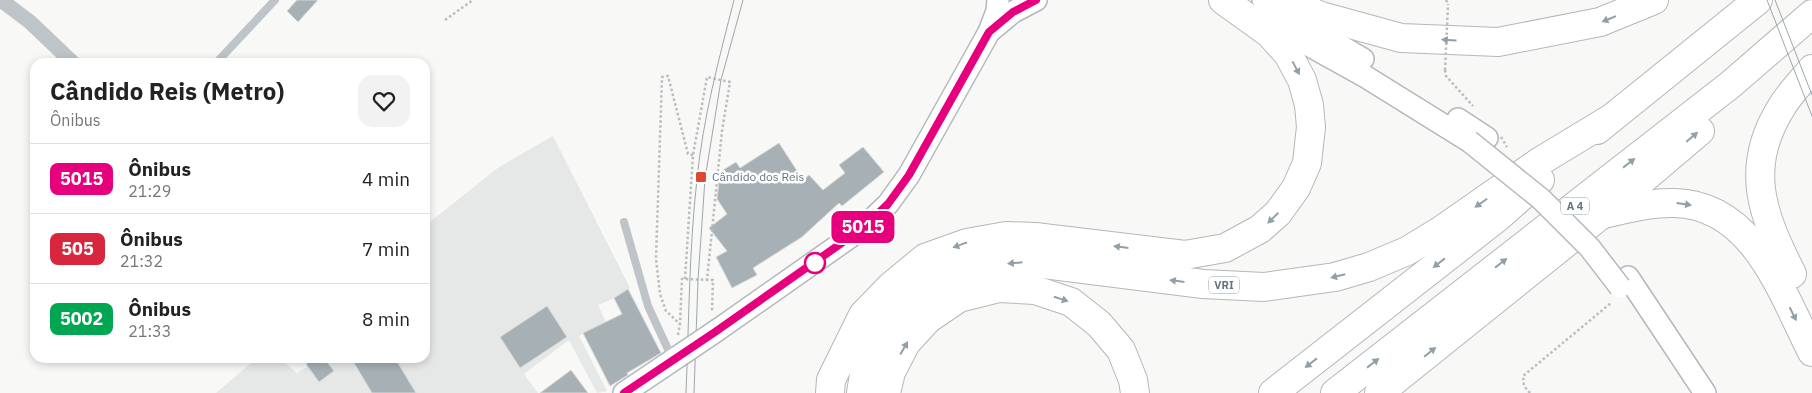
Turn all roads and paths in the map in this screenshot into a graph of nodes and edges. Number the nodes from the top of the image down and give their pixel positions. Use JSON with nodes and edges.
{"nodes":[{"id":1,"x":1,"y":0,"type":"edge"},
{"id":2,"x":275,"y":0,"type":"edge"},
{"id":3,"x":473,"y":0,"type":"edge"},
{"id":4,"x":998,"y":0,"type":"edge"},
{"id":5,"x":1036,"y":0,"type":"edge"},
{"id":6,"x":1223,"y":0,"type":"edge"},
{"id":7,"x":1228,"y":0,"type":"edge"},
{"id":8,"x":1263,"y":0,"type":"edge"},
{"id":9,"x":1283,"y":0,"type":"edge"},
{"id":10,"x":1446,"y":0,"type":"edge"},
{"id":11,"x":1654,"y":0,"type":"edge"},
{"id":12,"x":1758,"y":0,"type":"edge"},
{"id":13,"x":1812,"y":14,"type":"edge"},
{"id":14,"x":446,"y":20,"type":"dead end"},
{"id":15,"x":1812,"y":22,"type":"edge"},
{"id":16,"x":989,"y":32,"type":"junction"},
{"id":17,"x":68,"y":58,"type":"edge"},
{"id":18,"x":221,"y":58,"type":"edge"},
{"id":19,"x":1812,"y":69,"type":"edge"},
{"id":20,"x":1445,"y":70,"type":"dead end"},
{"id":21,"x":1610,"y":118,"type":"junction"},
{"id":22,"x":1478,"y":140,"type":"junction"},
{"id":23,"x":693,"y":155,"type":"junction"},
{"id":24,"x":1602,"y":214,"type":"junction"},
{"id":25,"x":624,"y":222,"type":"dead end"},
{"id":26,"x":686,"y":279,"type":"junction"},
{"id":27,"x":707,"y":280,"type":"junction"},
{"id":28,"x":1624,"y":286,"type":"junction"},
{"id":29,"x":1812,"y":313,"type":"edge"},
{"id":30,"x":715,"y":320,"type":"junction"},
{"id":31,"x":1812,"y":352,"type":"edge"},
{"id":32,"x":845,"y":353,"type":"junction"},
{"id":33,"x":678,"y":357,"type":"junction"},
{"id":34,"x":624,"y":393,"type":"edge"},
{"id":35,"x":830,"y":393,"type":"edge"},
{"id":36,"x":841,"y":393,"type":"edge"},
{"id":37,"x":861,"y":393,"type":"edge"},
{"id":38,"x":886,"y":393,"type":"edge"},
{"id":39,"x":1135,"y":393,"type":"edge"},
{"id":40,"x":1274,"y":393,"type":"edge"},
{"id":41,"x":1334,"y":393,"type":"edge"},
{"id":42,"x":1379,"y":393,"type":"edge"},
{"id":43,"x":1530,"y":393,"type":"edge"},
{"id":44,"x":1689,"y":393,"type":"edge"},
{"id":45,"x":1705,"y":393,"type":"edge"}],
"edges":[{"from":1,"to":17,"type":"street"},
{"from":2,"to":18,"type":"lane"},
{"from":3,"to":14,"type":"path"},
{"from":4,"to":16,"type":"main road"},
{"from":5,"to":16,"type":"main road"},
{"from":6,"to":32,"type":"highway","one_way":true},
{"from":7,"to":22,"type":"main road"},
{"from":8,"to":22,"type":"main road"},
{"from":11,"to":9,"type":"highway","one_way":true},
{"from":10,"to":20,"type":"path","bridge":true},
{"from":12,"to":21,"type":"highway"},
{"from":41,"to":13,"type":"highway","number":"A 4","one_way":true},
{"from":24,"to":15,"type":"highway","one_way":true},
{"from":16,"to":30,"type":"main road"},
{"from":19,"to":29,"type":"highway"},
{"from":21,"to":37,"type":"highway","number":"VRI","one_way":true},
{"from":21,"to":40,"type":"highway","one_way":true},
{"from":22,"to":28,"type":"main road"},
{"from":23,"to":26,"type":"path"},
{"from":23,"to":26,"type":"path"},
{"from":23,"to":27,"type":"path"},
{"from":24,"to":31,"type":"highway","one_way":true},
{"from":42,"to":24,"type":"highway","one_way":true},
{"from":25,"to":33,"type":"lane"},
{"from":26,"to":27,"type":"path"},
{"from":27,"to":30,"type":"path"},
{"from":28,"to":43,"type":"path"},
{"from":28,"to":44,"type":"main road"},
{"from":28,"to":45,"type":"main road"},
{"from":30,"to":33,"type":"main road","bridge":true},
{"from":32,"to":35,"type":"highway"},
{"from":32,"to":36,"type":"highway"},
{"from":33,"to":34,"type":"main road"},
{"from":38,"to":39,"type":"highway","one_way":true}]}
